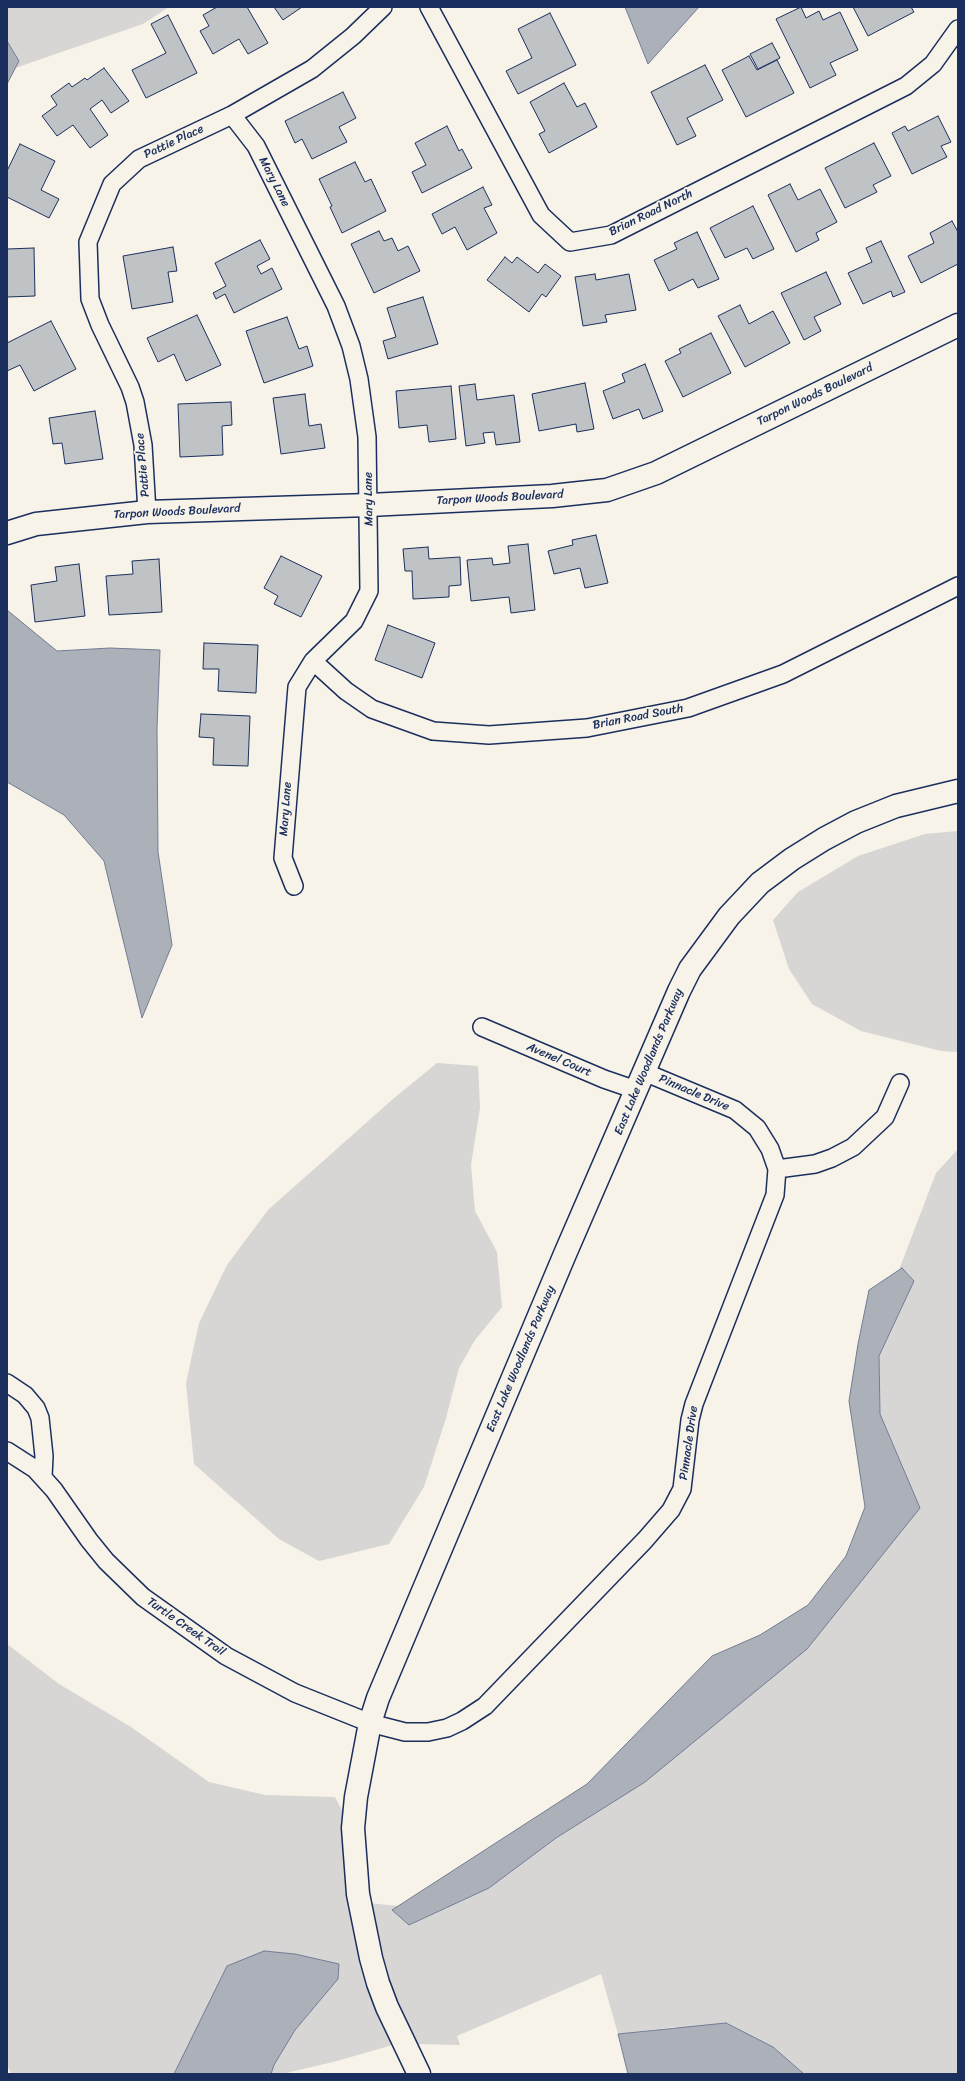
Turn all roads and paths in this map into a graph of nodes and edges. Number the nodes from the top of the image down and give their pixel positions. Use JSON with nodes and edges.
{"nodes":[{"id":1,"x":383,"y":7,"type":"edge"},
{"id":2,"x":429,"y":7,"type":"edge"},
{"id":3,"x":958,"y":29,"type":"edge"},
{"id":4,"x":232,"y":115,"type":"junction"},
{"id":5,"x":958,"y":325,"type":"edge"},
{"id":6,"x":369,"y":505,"type":"junction"},
{"id":7,"x":147,"y":512,"type":"junction"},
{"id":8,"x":7,"y":533,"type":"edge"},
{"id":9,"x":958,"y":586,"type":"edge"},
{"id":10,"x":313,"y":661,"type":"junction"},
{"id":11,"x":958,"y":791,"type":"edge"},
{"id":12,"x":294,"y":886,"type":"dead end"},
{"id":13,"x":482,"y":1027,"type":"dead end"},
{"id":14,"x":640,"y":1081,"type":"junction"},
{"id":15,"x":900,"y":1083,"type":"dead end"},
{"id":16,"x":777,"y":1169,"type":"junction"},
{"id":17,"x":7,"y":1383,"type":"edge"},
{"id":18,"x":7,"y":1451,"type":"edge"},
{"id":19,"x":42,"y":1477,"type":"junction"},
{"id":20,"x":370,"y":1723,"type":"junction"},
{"id":21,"x":419,"y":2074,"type":"edge"}],
"edges":[{"from":1,"to":4,"type":"street","name":"Pattie Place"},
{"from":2,"to":3,"type":"street","name":"Brian Road North"},
{"from":4,"to":6,"type":"street","name":"Mary Lane"},
{"from":4,"to":7,"type":"street","name":"Pattie Place"},
{"from":5,"to":6,"type":"street","name":"Tarpon Woods Boulevard"},
{"from":6,"to":7,"type":"street","name":"Tarpon Woods Boulevard"},
{"from":6,"to":10,"type":"street","name":"Mary Lane"},
{"from":7,"to":8,"type":"street","name":"Tarpon Woods Boulevard"},
{"from":9,"to":10,"type":"street","name":"Brian Road South"},
{"from":10,"to":12,"type":"street","name":"Mary Lane"},
{"from":11,"to":14,"type":"street","name":"East Lake Woodlands Parkway"},
{"from":13,"to":14,"type":"street","name":"Avenel Court"},
{"from":14,"to":16,"type":"street","name":"Pinnacle Drive"},
{"from":14,"to":20,"type":"street","name":"East Lake Woodlands Parkway"},
{"from":15,"to":16,"type":"street"},
{"from":16,"to":20,"type":"street","name":"Pinnacle Drive"},
{"from":17,"to":19,"type":"street"},
{"from":18,"to":19,"type":"street","name":"Turtle Creek Trail"},
{"from":19,"to":20,"type":"street","name":"Turtle Creek Trail"},
{"from":20,"to":21,"type":"street","name":"East Lake Woodlands Parkway"}]}
